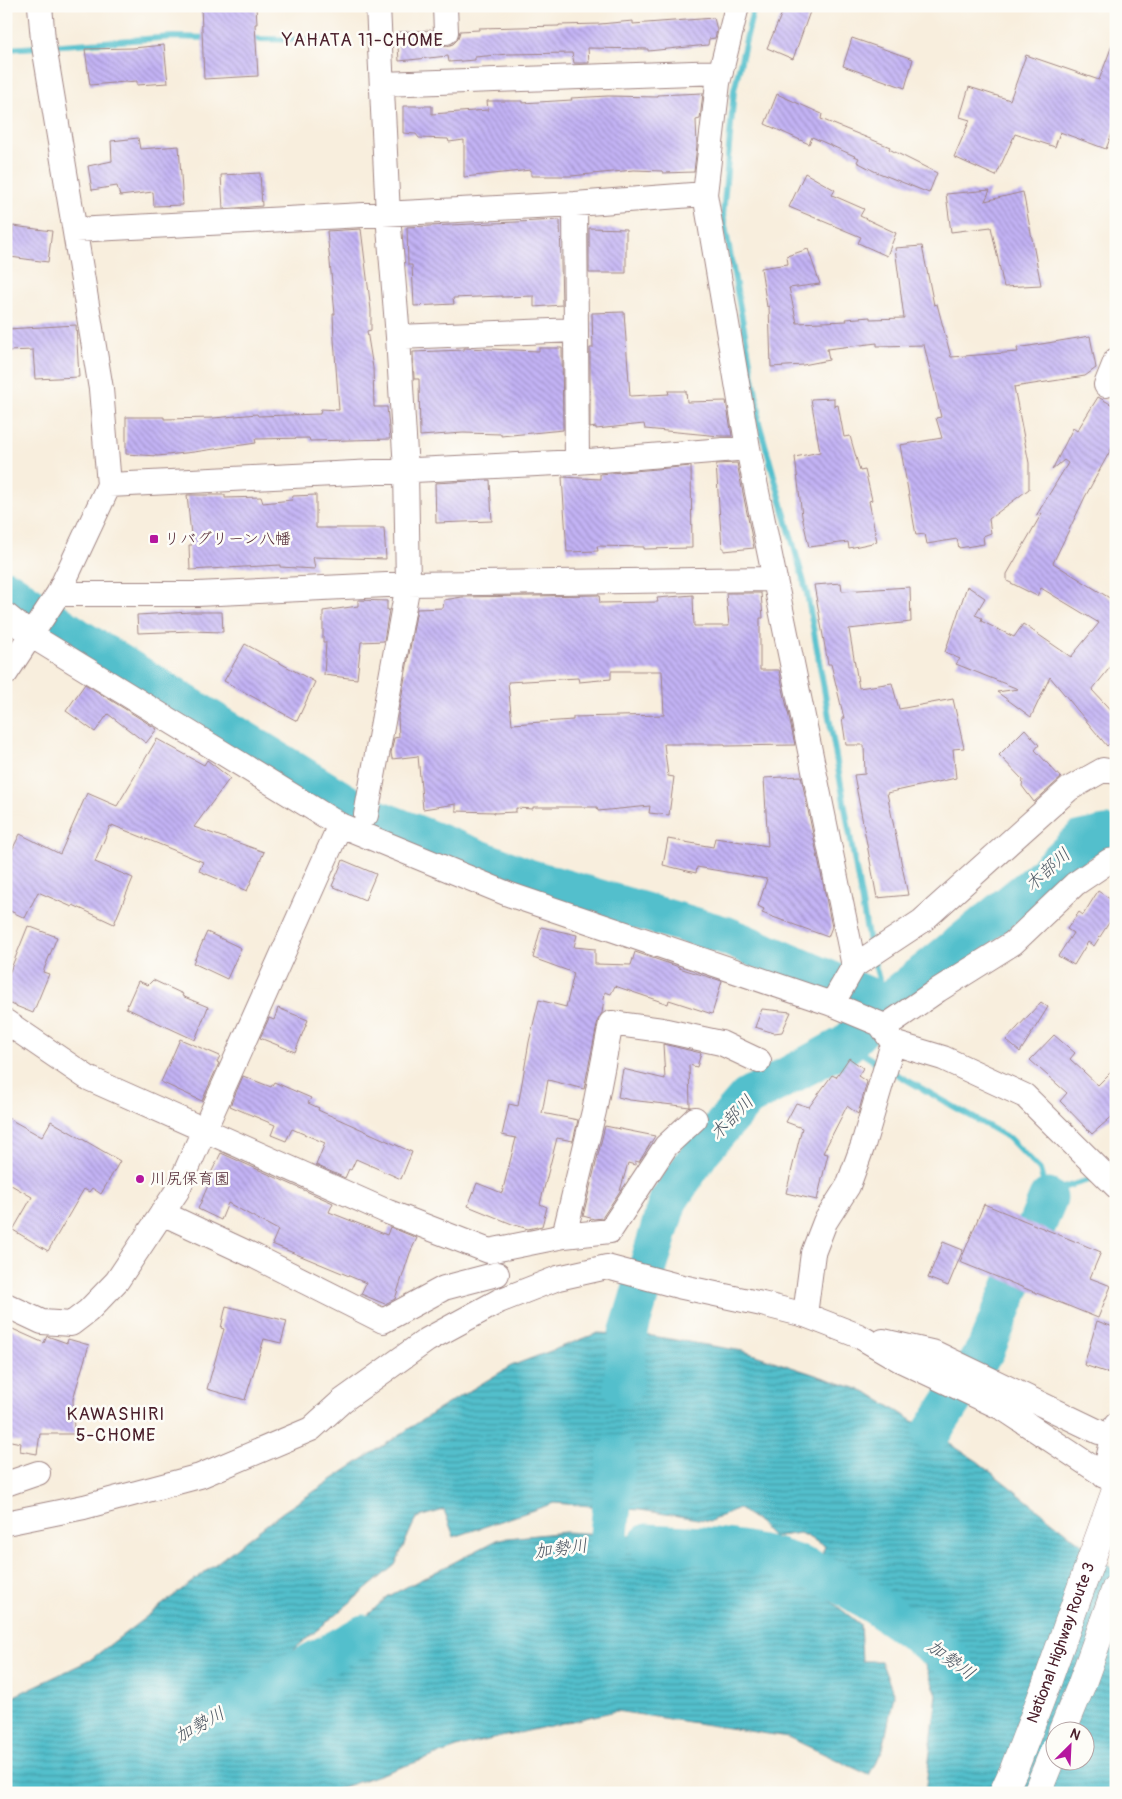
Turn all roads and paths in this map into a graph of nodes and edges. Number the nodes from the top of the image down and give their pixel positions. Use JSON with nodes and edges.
{"nodes":[{"id":1,"x":40,"y":6,"type":"edge"},
{"id":2,"x":378,"y":6,"type":"edge"},
{"id":3,"x":446,"y":6,"type":"edge"},
{"id":4,"x":737,"y":6,"type":"edge"},
{"id":5,"x":446,"y":32,"type":"dead end"},
{"id":6,"x":721,"y":72,"type":"junction"},
{"id":7,"x":382,"y":84,"type":"junction"},
{"id":8,"x":705,"y":194,"type":"junction"},
{"id":9,"x":575,"y":204,"type":"junction"},
{"id":10,"x":388,"y":215,"type":"junction"},
{"id":11,"x":75,"y":230,"type":"junction"},
{"id":12,"x":576,"y":330,"type":"junction"},
{"id":13,"x":398,"y":337,"type":"junction"},
{"id":14,"x":1116,"y":360,"type":"edge"},
{"id":15,"x":1106,"y":385,"type":"dead end"},
{"id":16,"x":748,"y":448,"type":"junction"},
{"id":17,"x":577,"y":462,"type":"junction"},
{"id":18,"x":406,"y":470,"type":"junction"},
{"id":19,"x":109,"y":484,"type":"junction"},
{"id":20,"x":775,"y":579,"type":"junction"},
{"id":21,"x":408,"y":584,"type":"junction"},
{"id":22,"x":58,"y":594,"type":"junction"},
{"id":23,"x":6,"y":615,"type":"edge"},
{"id":24,"x":35,"y":629,"type":"junction"},
{"id":25,"x":6,"y":673,"type":"edge"},
{"id":26,"x":1116,"y":772,"type":"edge"},
{"id":27,"x":366,"y":815,"type":"dead end"},
{"id":28,"x":340,"y":825,"type":"junction"},
{"id":29,"x":1116,"y":860,"type":"edge"},
{"id":30,"x":854,"y":966,"type":"junction"},
{"id":31,"x":832,"y":1004,"type":"junction"},
{"id":32,"x":6,"y":1022,"type":"edge"},
{"id":33,"x":885,"y":1032,"type":"junction"},
{"id":34,"x":759,"y":1061,"type":"dead end"},
{"id":35,"x":695,"y":1119,"type":"dead end"},
{"id":36,"x":204,"y":1129,"type":"junction"},
{"id":37,"x":1116,"y":1186,"type":"edge"},
{"id":38,"x":162,"y":1213,"type":"junction"},
{"id":39,"x":564,"y":1236,"type":"junction"},
{"id":40,"x":497,"y":1274,"type":"dead end"},
{"id":41,"x":6,"y":1305,"type":"edge"},
{"id":42,"x":805,"y":1315,"type":"junction"},
{"id":43,"x":859,"y":1336,"type":"junction"},
{"id":44,"x":1108,"y":1428,"type":"edge"},
{"id":45,"x":38,"y":1473,"type":"dead end"},
{"id":46,"x":6,"y":1484,"type":"edge"},
{"id":47,"x":1113,"y":1485,"type":"edge"},
{"id":48,"x":6,"y":1523,"type":"edge"},
{"id":49,"x":1116,"y":1588,"type":"edge"},
{"id":50,"x":1066,"y":1722,"type":"edge"},
{"id":51,"x":1046,"y":1772,"type":"edge"},
{"id":52,"x":1003,"y":1793,"type":"edge"},
{"id":53,"x":1037,"y":1793,"type":"edge"}],
"edges":[{"from":1,"to":11,"type":"street"},
{"from":2,"to":7,"type":"street"},
{"from":3,"to":5,"type":"street"},
{"from":4,"to":6,"type":"street"},
{"from":6,"to":7,"type":"street"},
{"from":6,"to":8,"type":"street"},
{"from":7,"to":10,"type":"street"},
{"from":8,"to":9,"type":"street"},
{"from":8,"to":16,"type":"street"},
{"from":9,"to":10,"type":"street"},
{"from":9,"to":12,"type":"street"},
{"from":10,"to":11,"type":"street"},
{"from":10,"to":13,"type":"street"},
{"from":11,"to":19,"type":"street"},
{"from":12,"to":13,"type":"street"},
{"from":12,"to":17,"type":"street"},
{"from":13,"to":18,"type":"street"},
{"from":14,"to":15,"type":"street"},
{"from":16,"to":17,"type":"street"},
{"from":16,"to":20,"type":"street"},
{"from":17,"to":18,"type":"street"},
{"from":18,"to":19,"type":"street"},
{"from":18,"to":21,"type":"street"},
{"from":19,"to":22,"type":"street"},
{"from":20,"to":21,"type":"street"},
{"from":20,"to":30,"type":"street"},
{"from":21,"to":22,"type":"street"},
{"from":21,"to":27,"type":"street"},
{"from":22,"to":24,"type":"street"},
{"from":23,"to":24,"type":"street"},
{"from":24,"to":25,"type":"street"},
{"from":24,"to":28,"type":"street"},
{"from":26,"to":30,"type":"street"},
{"from":28,"to":31,"type":"street"},
{"from":28,"to":36,"type":"street"},
{"from":29,"to":33,"type":"street"},
{"from":30,"to":31,"type":"street"},
{"from":31,"to":33,"type":"street"},
{"from":32,"to":36,"type":"street"},
{"from":33,"to":37,"type":"street"},
{"from":33,"to":42,"type":"street"},
{"from":34,"to":39,"type":"street"},
{"from":35,"to":39,"type":"street"},
{"from":36,"to":38,"type":"street"},
{"from":36,"to":39,"type":"street"},
{"from":38,"to":40,"type":"street"},
{"from":38,"to":41,"type":"street"},
{"from":42,"to":43,"type":"street"},
{"from":42,"to":48,"type":"street"},
{"from":43,"to":44,"type":"street"},
{"from":43,"to":47,"type":"street"},
{"from":44,"to":47,"type":"street"},
{"from":45,"to":46,"type":"street"},
{"from":47,"to":52,"type":"highway","name":"National Highway Route 3"},
{"from":49,"to":50,"type":"highway","name":"National Highway Route 3"},
{"from":51,"to":53,"type":"highway"}]}
